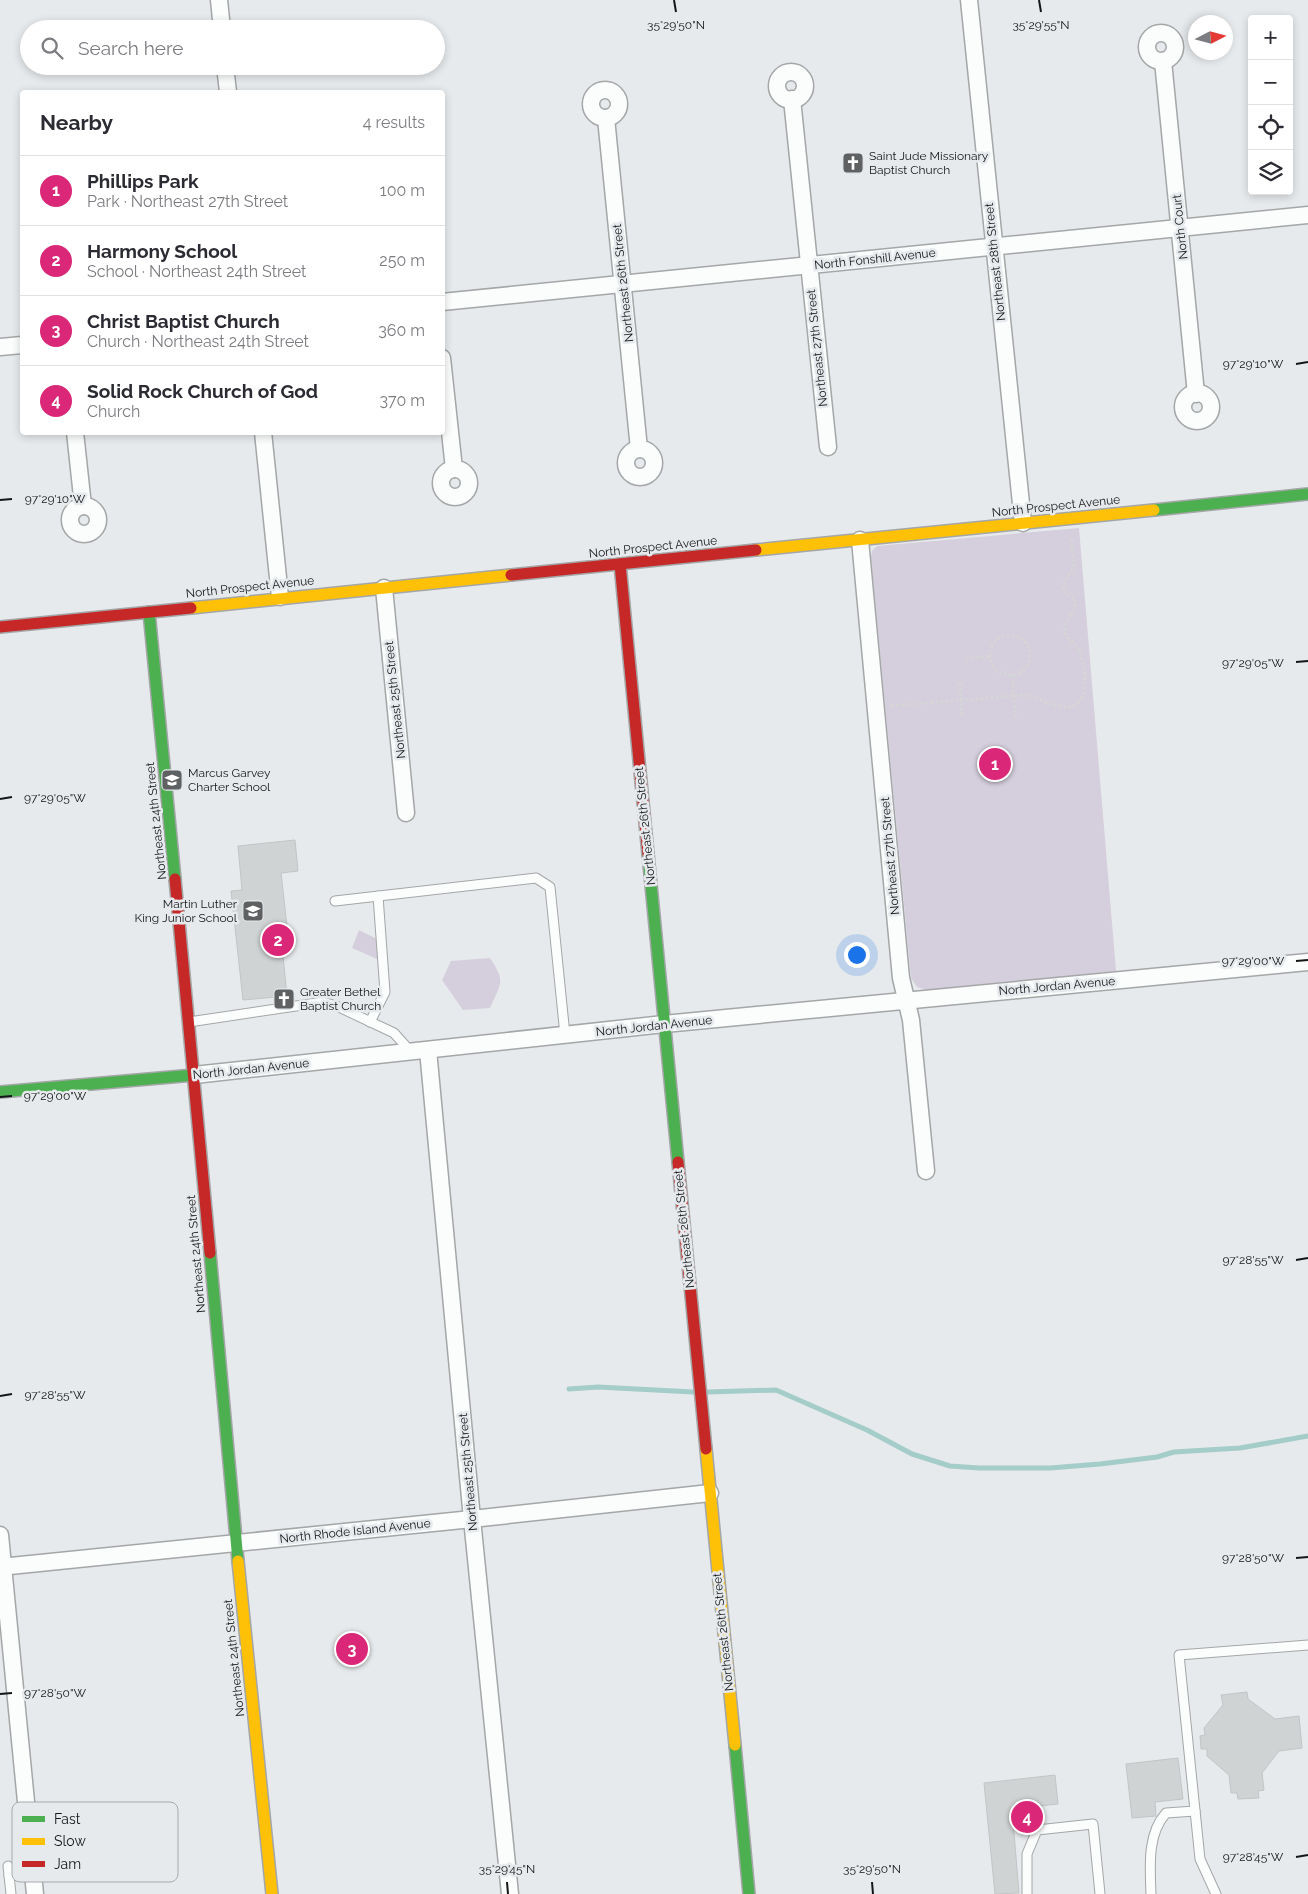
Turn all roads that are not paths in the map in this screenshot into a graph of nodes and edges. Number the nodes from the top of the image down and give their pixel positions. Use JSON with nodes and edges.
{"nodes":[{"id":1,"x":219,"y":0,"type":"edge"},
{"id":2,"x":969,"y":0,"type":"edge"},
{"id":3,"x":221,"y":20,"type":"edge"},
{"id":4,"x":1163,"y":61,"type":"dead end"},
{"id":5,"x":227,"y":75,"type":"edge"},
{"id":6,"x":228,"y":90,"type":"edge"},
{"id":7,"x":792,"y":99,"type":"dead end"},
{"id":8,"x":606,"y":118,"type":"dead end"},
{"id":9,"x":1308,"y":215,"type":"edge"},
{"id":10,"x":1180,"y":228,"type":"junction"},
{"id":11,"x":994,"y":246,"type":"junction"},
{"id":12,"x":809,"y":265,"type":"junction"},
{"id":13,"x":623,"y":284,"type":"junction"},
{"id":14,"x":445,"y":302,"type":"edge"},
{"id":15,"x":20,"y":344,"type":"edge"},
{"id":16,"x":0,"y":347,"type":"edge"},
{"id":17,"x":445,"y":386,"type":"edge"},
{"id":18,"x":1196,"y":394,"type":"dead end"},
{"id":19,"x":75,"y":435,"type":"edge"},
{"id":20,"x":263,"y":435,"type":"edge"},
{"id":21,"x":828,"y":447,"type":"dead end"},
{"id":22,"x":639,"y":449,"type":"dead end"},
{"id":23,"x":454,"y":469,"type":"dead end"},
{"id":24,"x":1308,"y":494,"type":"edge"},
{"id":25,"x":83,"y":506,"type":"dead end"},
{"id":26,"x":1023,"y":523,"type":"junction"},
{"id":27,"x":860,"y":540,"type":"junction"},
{"id":28,"x":620,"y":564,"type":"junction"},
{"id":29,"x":384,"y":588,"type":"junction"},
{"id":30,"x":280,"y":597,"type":"junction"},
{"id":31,"x":149,"y":612,"type":"junction"},
{"id":32,"x":0,"y":627,"type":"edge"},
{"id":33,"x":406,"y":813,"type":"dead end"},
{"id":34,"x":378,"y":896,"type":"junction"},
{"id":35,"x":335,"y":900,"type":"dead end"},
{"id":36,"x":1308,"y":962,"type":"edge"},
{"id":37,"x":906,"y":1000,"type":"junction"},
{"id":38,"x":189,"y":1022,"type":"junction"},
{"id":39,"x":370,"y":1022,"type":"junction"},
{"id":40,"x":664,"y":1024,"type":"junction"},
{"id":41,"x":565,"y":1035,"type":"junction"},
{"id":42,"x":428,"y":1050,"type":"junction"},
{"id":43,"x":411,"y":1052,"type":"junction"},
{"id":44,"x":194,"y":1075,"type":"junction"},
{"id":45,"x":0,"y":1092,"type":"edge"},
{"id":46,"x":926,"y":1171,"type":"dead end"},
{"id":47,"x":710,"y":1493,"type":"junction"},
{"id":48,"x":472,"y":1519,"type":"junction"},
{"id":49,"x":0,"y":1535,"type":"edge"},
{"id":50,"x":236,"y":1543,"type":"junction"},
{"id":51,"x":2,"y":1567,"type":"edge"},
{"id":52,"x":1308,"y":1645,"type":"edge"},
{"id":53,"x":26,"y":1802,"type":"edge"},
{"id":54,"x":1195,"y":1811,"type":"junction"},
{"id":55,"x":8,"y":1866,"type":"dead end"},
{"id":56,"x":9,"y":1876,"type":"junction"},
{"id":57,"x":12,"y":1876,"type":"edge"},
{"id":58,"x":1151,"y":1891,"type":"edge"},
{"id":59,"x":11,"y":1894,"type":"edge"},
{"id":60,"x":272,"y":1894,"type":"edge"},
{"id":61,"x":510,"y":1894,"type":"edge"},
{"id":62,"x":749,"y":1894,"type":"edge"},
{"id":63,"x":1027,"y":1894,"type":"edge"},
{"id":64,"x":1100,"y":1894,"type":"edge"},
{"id":65,"x":1216,"y":1894,"type":"edge"}],
"edges":[{"from":1,"to":3,"type":"street"},
{"from":2,"to":11,"type":"street","name":"Northeast 28th Street"},
{"from":4,"to":10,"type":"street","name":"North Court"},
{"from":5,"to":6,"type":"street"},
{"from":7,"to":12,"type":"street","name":"Northeast 27th Street"},
{"from":8,"to":13,"type":"street","name":"Northeast 26th Street"},
{"from":9,"to":10,"type":"street","name":"North Fonshill Avenue"},
{"from":10,"to":11,"type":"street","name":"North Fonshill Avenue"},
{"from":10,"to":18,"type":"street","name":"North Court"},
{"from":11,"to":12,"type":"street","name":"North Fonshill Avenue"},
{"from":11,"to":26,"type":"street","name":"Northeast 28th Street"},
{"from":12,"to":13,"type":"street","name":"North Fonshill Avenue"},
{"from":12,"to":21,"type":"street","name":"Northeast 27th Street"},
{"from":13,"to":14,"type":"street","name":"North Fonshill Avenue"},
{"from":13,"to":22,"type":"street","name":"Northeast 26th Street"},
{"from":15,"to":16,"type":"street"},
{"from":17,"to":23,"type":"street"},
{"from":19,"to":25,"type":"street"},
{"from":20,"to":30,"type":"street"},
{"from":24,"to":26,"type":"street","name":"North Prospect Avenue"},
{"from":26,"to":27,"type":"street","name":"North Prospect Avenue"},
{"from":27,"to":28,"type":"street","name":"North Prospect Avenue"},
{"from":27,"to":37,"type":"street","name":"Northeast 27th Street"},
{"from":28,"to":29,"type":"street","name":"North Prospect Avenue"},
{"from":28,"to":40,"type":"street","name":"Northeast 26th Street"},
{"from":29,"to":30,"type":"street","name":"North Prospect Avenue"},
{"from":29,"to":33,"type":"street","name":"Northeast 25th Street"},
{"from":30,"to":31,"type":"street","name":"North Prospect Avenue"},
{"from":31,"to":32,"type":"street","name":"North Prospect Avenue"},
{"from":31,"to":38,"type":"street","name":"Northeast 24th Street"},
{"from":34,"to":35,"type":"lane"},
{"from":34,"to":39,"type":"lane"},
{"from":34,"to":41,"type":"lane"},
{"from":36,"to":37,"type":"street","name":"North Jordan Avenue"},
{"from":37,"to":40,"type":"street","name":"North Jordan Avenue"},
{"from":37,"to":46,"type":"street","name":"Northeast 27th Street"},
{"from":38,"to":39,"type":"lane"},
{"from":38,"to":44,"type":"street","name":"Northeast 24th Street"},
{"from":39,"to":43,"type":"lane"},
{"from":40,"to":41,"type":"street","name":"North Jordan Avenue"},
{"from":40,"to":47,"type":"street","name":"Northeast 26th Street"},
{"from":41,"to":42,"type":"street","name":"North Jordan Avenue"},
{"from":42,"to":43,"type":"street","name":"North Jordan Avenue"},
{"from":42,"to":48,"type":"street","name":"Northeast 25th Street"},
{"from":43,"to":44,"type":"street","name":"North Jordan Avenue"},
{"from":44,"to":45,"type":"street","name":"North Jordan Avenue"},
{"from":44,"to":50,"type":"street","name":"Northeast 24th Street"},
{"from":47,"to":48,"type":"street","name":"North Rhode Island Avenue"},
{"from":47,"to":62,"type":"street","name":"Northeast 26th Street"},
{"from":48,"to":50,"type":"street","name":"North Rhode Island Avenue"},
{"from":48,"to":61,"type":"street","name":"Northeast 25th Street"},
{"from":49,"to":51,"type":"street"},
{"from":50,"to":51,"type":"street","name":"North Rhode Island Avenue"},
{"from":50,"to":60,"type":"street","name":"Northeast 24th Street"},
{"from":51,"to":53,"type":"street"},
{"from":52,"to":54,"type":"lane"},
{"from":54,"to":58,"type":"lane"},
{"from":54,"to":65,"type":"lane"},
{"from":55,"to":56,"type":"lane"},
{"from":56,"to":57,"type":"lane"},
{"from":56,"to":59,"type":"lane"},
{"from":63,"to":64,"type":"lane"}]}
